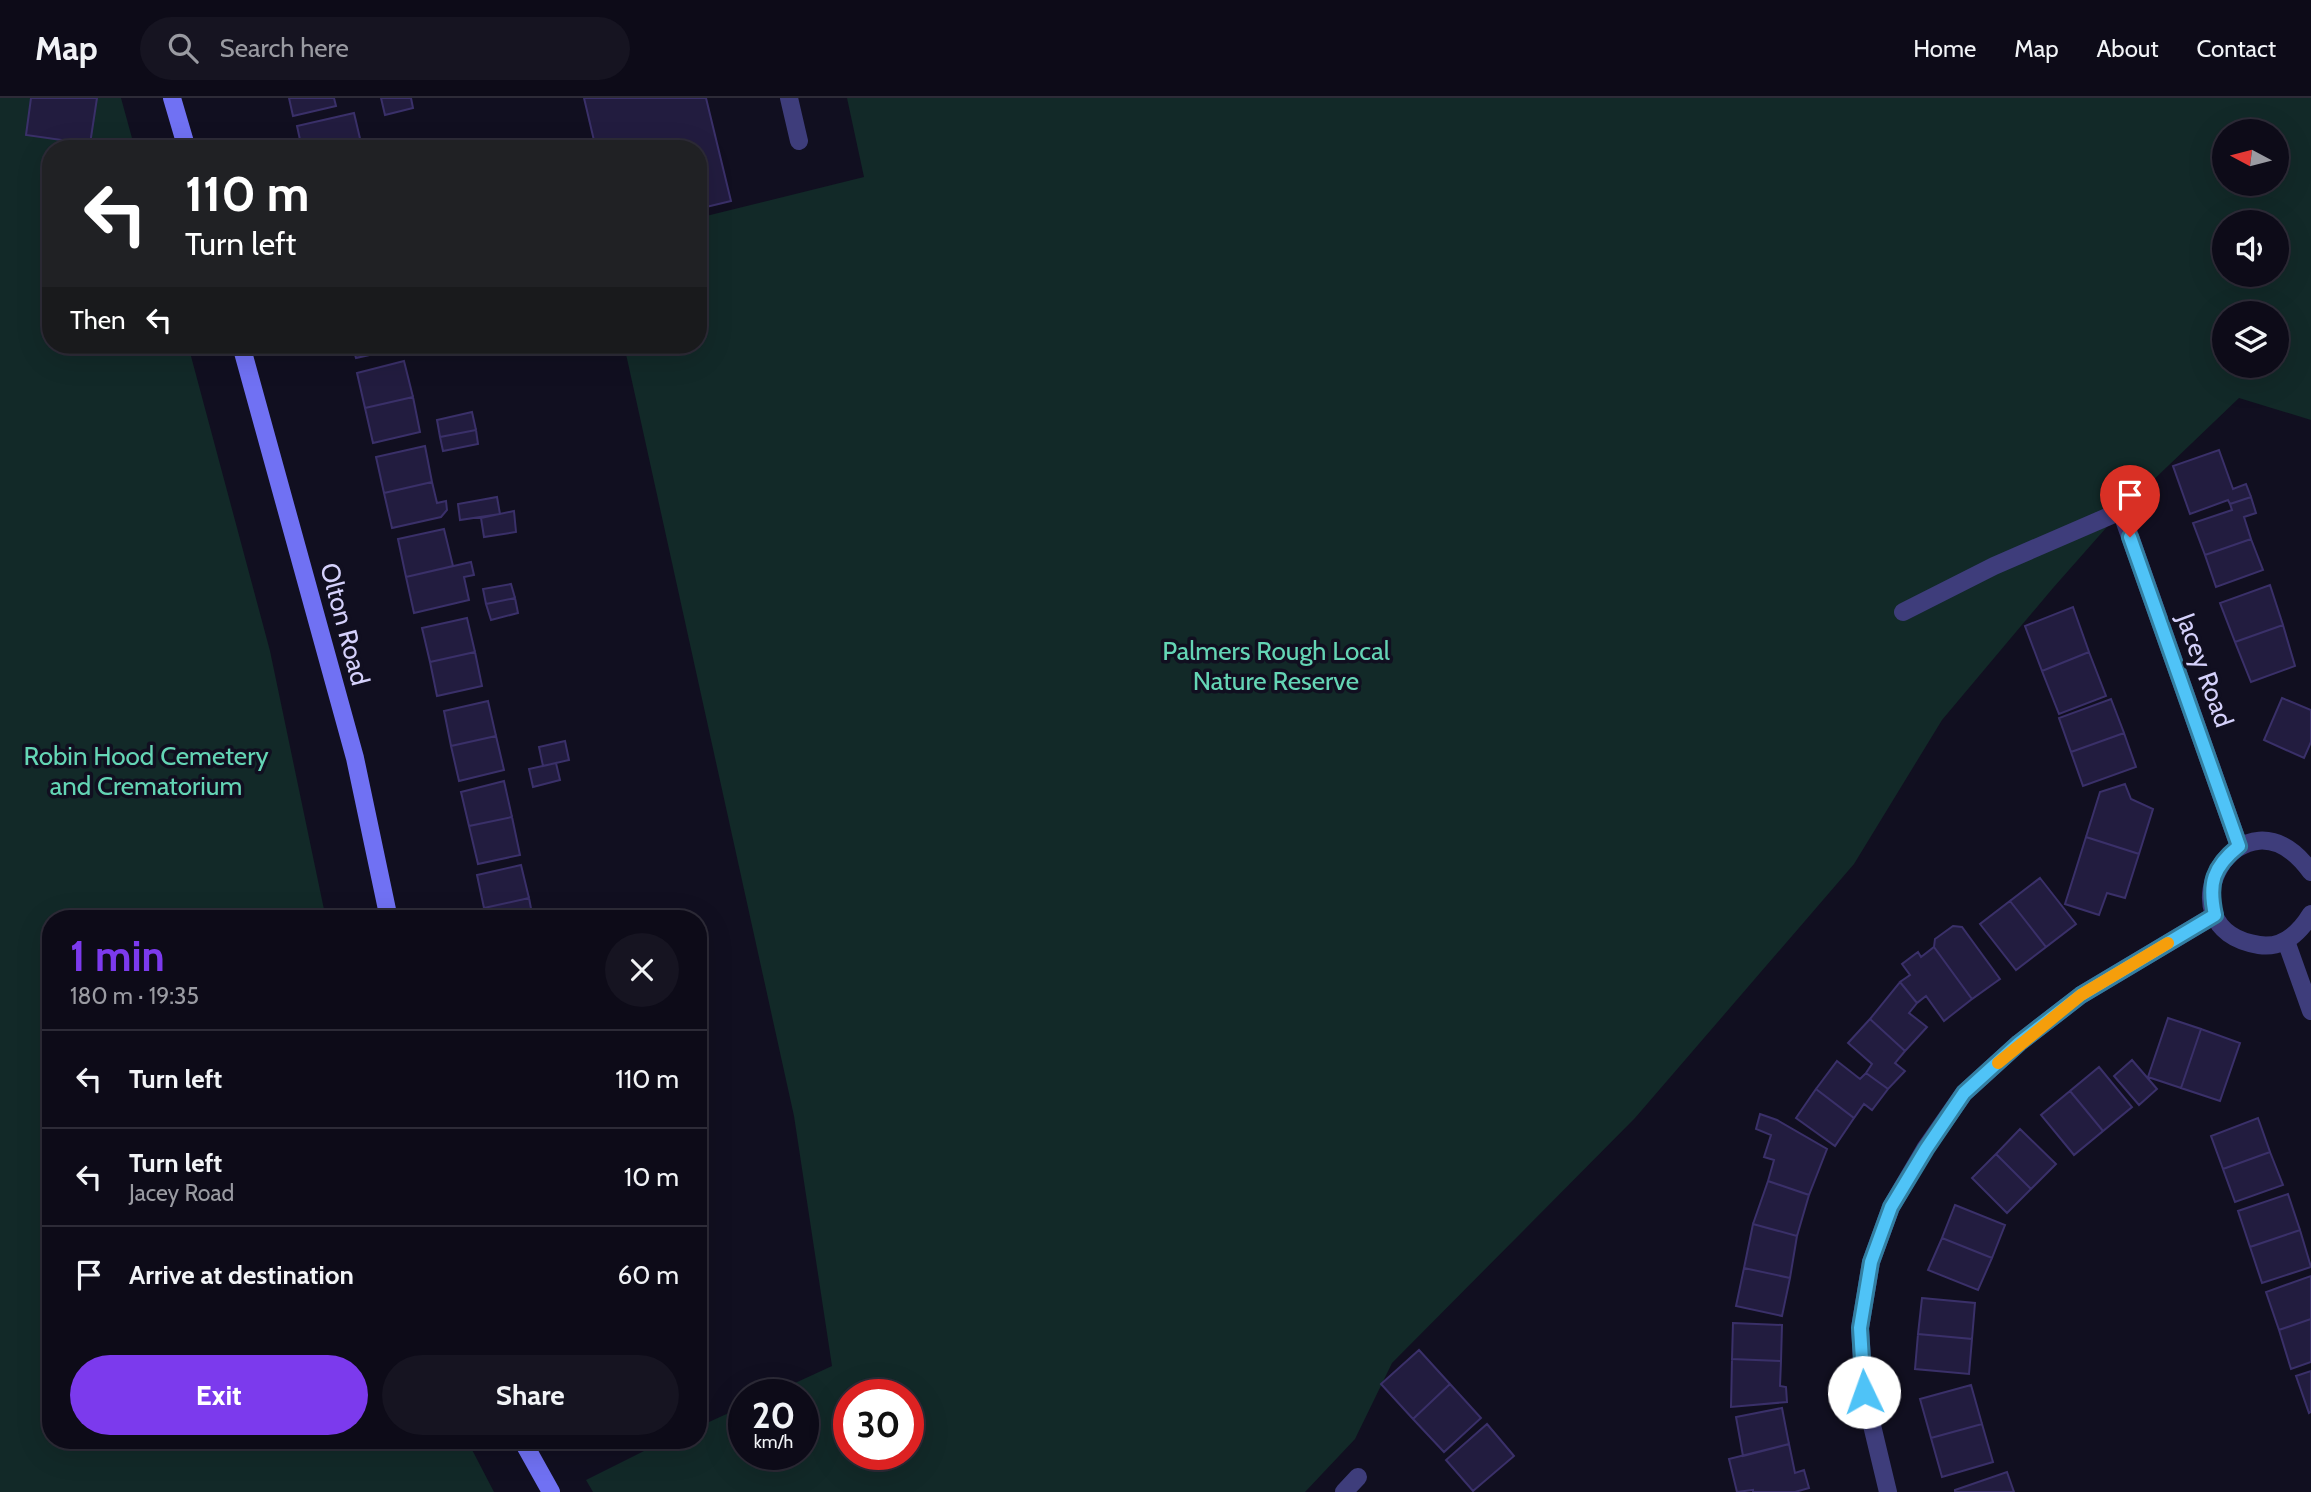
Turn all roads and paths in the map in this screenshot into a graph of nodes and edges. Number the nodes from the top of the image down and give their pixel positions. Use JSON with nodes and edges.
{"nodes":[{"id":1,"x":173,"y":98,"type":"edge"},
{"id":2,"x":789,"y":98,"type":"edge"},
{"id":3,"x":185,"y":140,"type":"edge"},
{"id":4,"x":799,"y":141,"type":"dead end"},
{"id":5,"x":243,"y":354,"type":"edge"},
{"id":6,"x":1903,"y":612,"type":"dead end"},
{"id":7,"x":2239,"y":846,"type":"junction"},
{"id":8,"x":2311,"y":872,"type":"edge"},
{"id":9,"x":387,"y":910,"type":"edge"},
{"id":10,"x":2311,"y":914,"type":"edge"},
{"id":11,"x":2215,"y":915,"type":"junction"},
{"id":12,"x":2286,"y":941,"type":"junction"},
{"id":13,"x":2311,"y":1011,"type":"edge"},
{"id":14,"x":527,"y":1449,"type":"edge"},
{"id":15,"x":1358,"y":1476,"type":"dead end"},
{"id":16,"x":551,"y":1492,"type":"edge"},
{"id":17,"x":1344,"y":1492,"type":"edge"},
{"id":18,"x":1888,"y":1492,"type":"edge"}],
"edges":[{"from":1,"to":3,"type":"street"},
{"from":2,"to":4,"type":"street"},
{"from":5,"to":9,"type":"street","name":"Olton Road"},
{"from":6,"to":7,"type":"street","name":"Jacey Road"},
{"from":7,"to":8,"type":"street"},
{"from":7,"to":11,"type":"street"},
{"from":10,"to":12,"type":"street"},
{"from":11,"to":12,"type":"street"},
{"from":11,"to":18,"type":"street"},
{"from":12,"to":13,"type":"street"},
{"from":14,"to":16,"type":"street"},
{"from":15,"to":17,"type":"street"}]}
